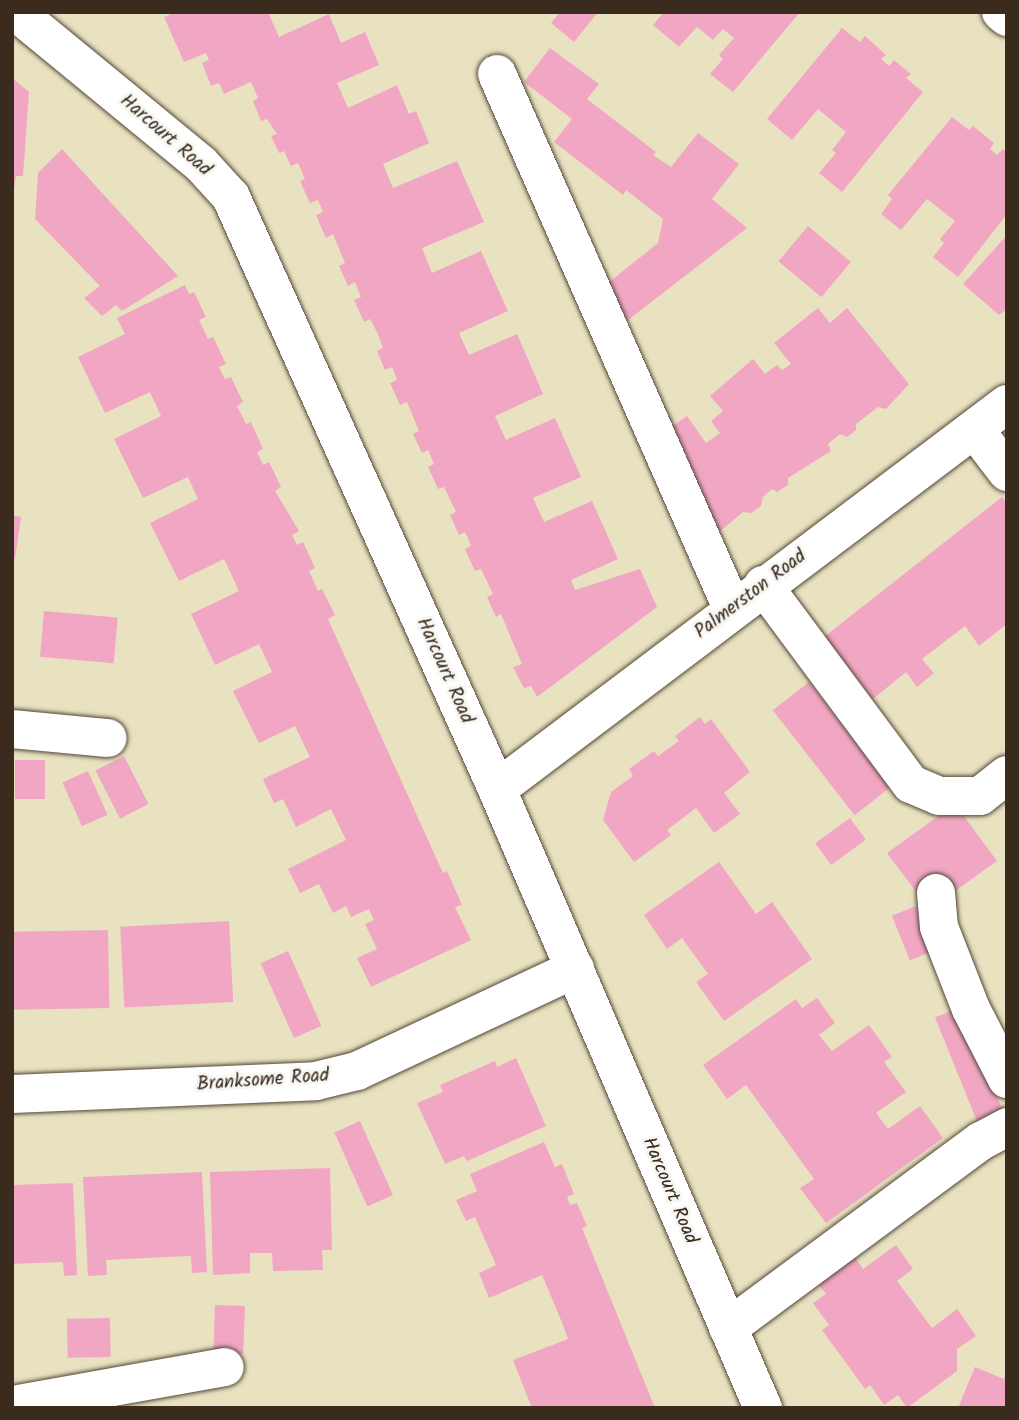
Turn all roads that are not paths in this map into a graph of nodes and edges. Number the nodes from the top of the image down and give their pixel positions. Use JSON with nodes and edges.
{"nodes":[{"id":1,"x":16,"y":12,"type":"edge"},
{"id":2,"x":1001,"y":12,"type":"edge"},
{"id":3,"x":1007,"y":17,"type":"edge"},
{"id":4,"x":497,"y":74,"type":"dead end"},
{"id":5,"x":1007,"y":404,"type":"edge"},
{"id":6,"x":975,"y":430,"type":"junction"},
{"id":7,"x":1007,"y":472,"type":"edge"},
{"id":8,"x":763,"y":585,"type":"junction"},
{"id":9,"x":732,"y":608,"type":"junction"},
{"id":10,"x":12,"y":729,"type":"edge"},
{"id":11,"x":108,"y":738,"type":"dead end"},
{"id":12,"x":1007,"y":775,"type":"edge"},
{"id":13,"x":497,"y":789,"type":"junction"},
{"id":14,"x":936,"y":893,"type":"dead end"},
{"id":15,"x":575,"y":969,"type":"junction"},
{"id":16,"x":1007,"y":1079,"type":"edge"},
{"id":17,"x":12,"y":1094,"type":"edge"},
{"id":18,"x":1007,"y":1127,"type":"edge"},
{"id":19,"x":728,"y":1328,"type":"junction"},
{"id":20,"x":225,"y":1367,"type":"dead end"},
{"id":21,"x":12,"y":1405,"type":"edge"},
{"id":22,"x":762,"y":1408,"type":"edge"}],
"edges":[{"from":1,"to":13,"type":"street","name":"Harcourt Road"},
{"from":2,"to":3,"type":"street"},
{"from":4,"to":9,"type":"street"},
{"from":5,"to":6,"type":"street","name":"Palmerston Road"},
{"from":6,"to":7,"type":"street"},
{"from":6,"to":8,"type":"street","name":"Palmerston Road"},
{"from":8,"to":9,"type":"street","name":"Palmerston Road"},
{"from":8,"to":12,"type":"street"},
{"from":9,"to":13,"type":"street","name":"Palmerston Road"},
{"from":10,"to":11,"type":"street"},
{"from":13,"to":15,"type":"street","name":"Harcourt Road"},
{"from":14,"to":16,"type":"street"},
{"from":15,"to":17,"type":"street","name":"Branksome Road"},
{"from":15,"to":19,"type":"street","name":"Harcourt Road"},
{"from":18,"to":19,"type":"street"},
{"from":19,"to":22,"type":"street","name":"Harcourt Road"},
{"from":20,"to":21,"type":"street"}]}
